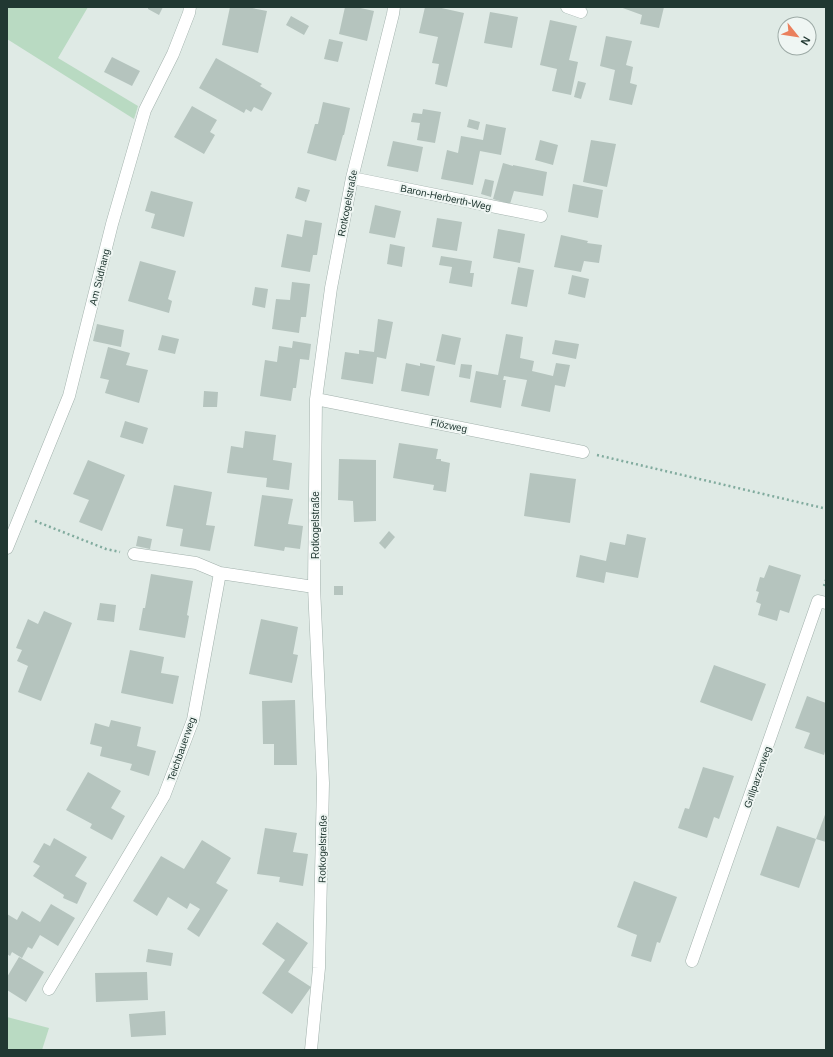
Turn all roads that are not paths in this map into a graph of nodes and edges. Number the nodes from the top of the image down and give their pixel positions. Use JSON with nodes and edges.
{"nodes":[{"id":1,"x":190,"y":7,"type":"edge"},
{"id":2,"x":394,"y":7,"type":"edge"},
{"id":3,"x":567,"y":7,"type":"edge"},
{"id":4,"x":581,"y":12,"type":"dead end"},
{"id":5,"x":352,"y":178,"type":"junction"},
{"id":6,"x":541,"y":216,"type":"dead end"},
{"id":7,"x":316,"y":399,"type":"junction"},
{"id":8,"x":583,"y":452,"type":"road end"},
{"id":9,"x":7,"y":548,"type":"edge"},
{"id":10,"x":134,"y":554,"type":"road end"},
{"id":11,"x":220,"y":573,"type":"junction"},
{"id":12,"x":314,"y":587,"type":"junction"},
{"id":13,"x":826,"y":603,"type":"edge"},
{"id":14,"x":692,"y":961,"type":"dead end"},
{"id":15,"x":49,"y":989,"type":"dead end"},
{"id":16,"x":311,"y":1050,"type":"edge"}],
"edges":[{"from":1,"to":9,"type":"street","name":"Am Südhang"},
{"from":2,"to":5,"type":"street","name":"Rotkogelstraße"},
{"from":3,"to":4,"type":"street"},
{"from":5,"to":6,"type":"street","name":"Baron-Herberth-Weg"},
{"from":5,"to":7,"type":"street","name":"Rotkogelstraße"},
{"from":7,"to":8,"type":"street","name":"Flözweg"},
{"from":7,"to":12,"type":"street","name":"Rotkogelstraße"},
{"from":10,"to":11,"type":"street"},
{"from":11,"to":12,"type":"street"},
{"from":11,"to":15,"type":"street","name":"Teichbauerweg"},
{"from":12,"to":16,"type":"street","name":"Rotkogelstraße"},
{"from":13,"to":14,"type":"street","name":"Grillparzerweg"}]}
